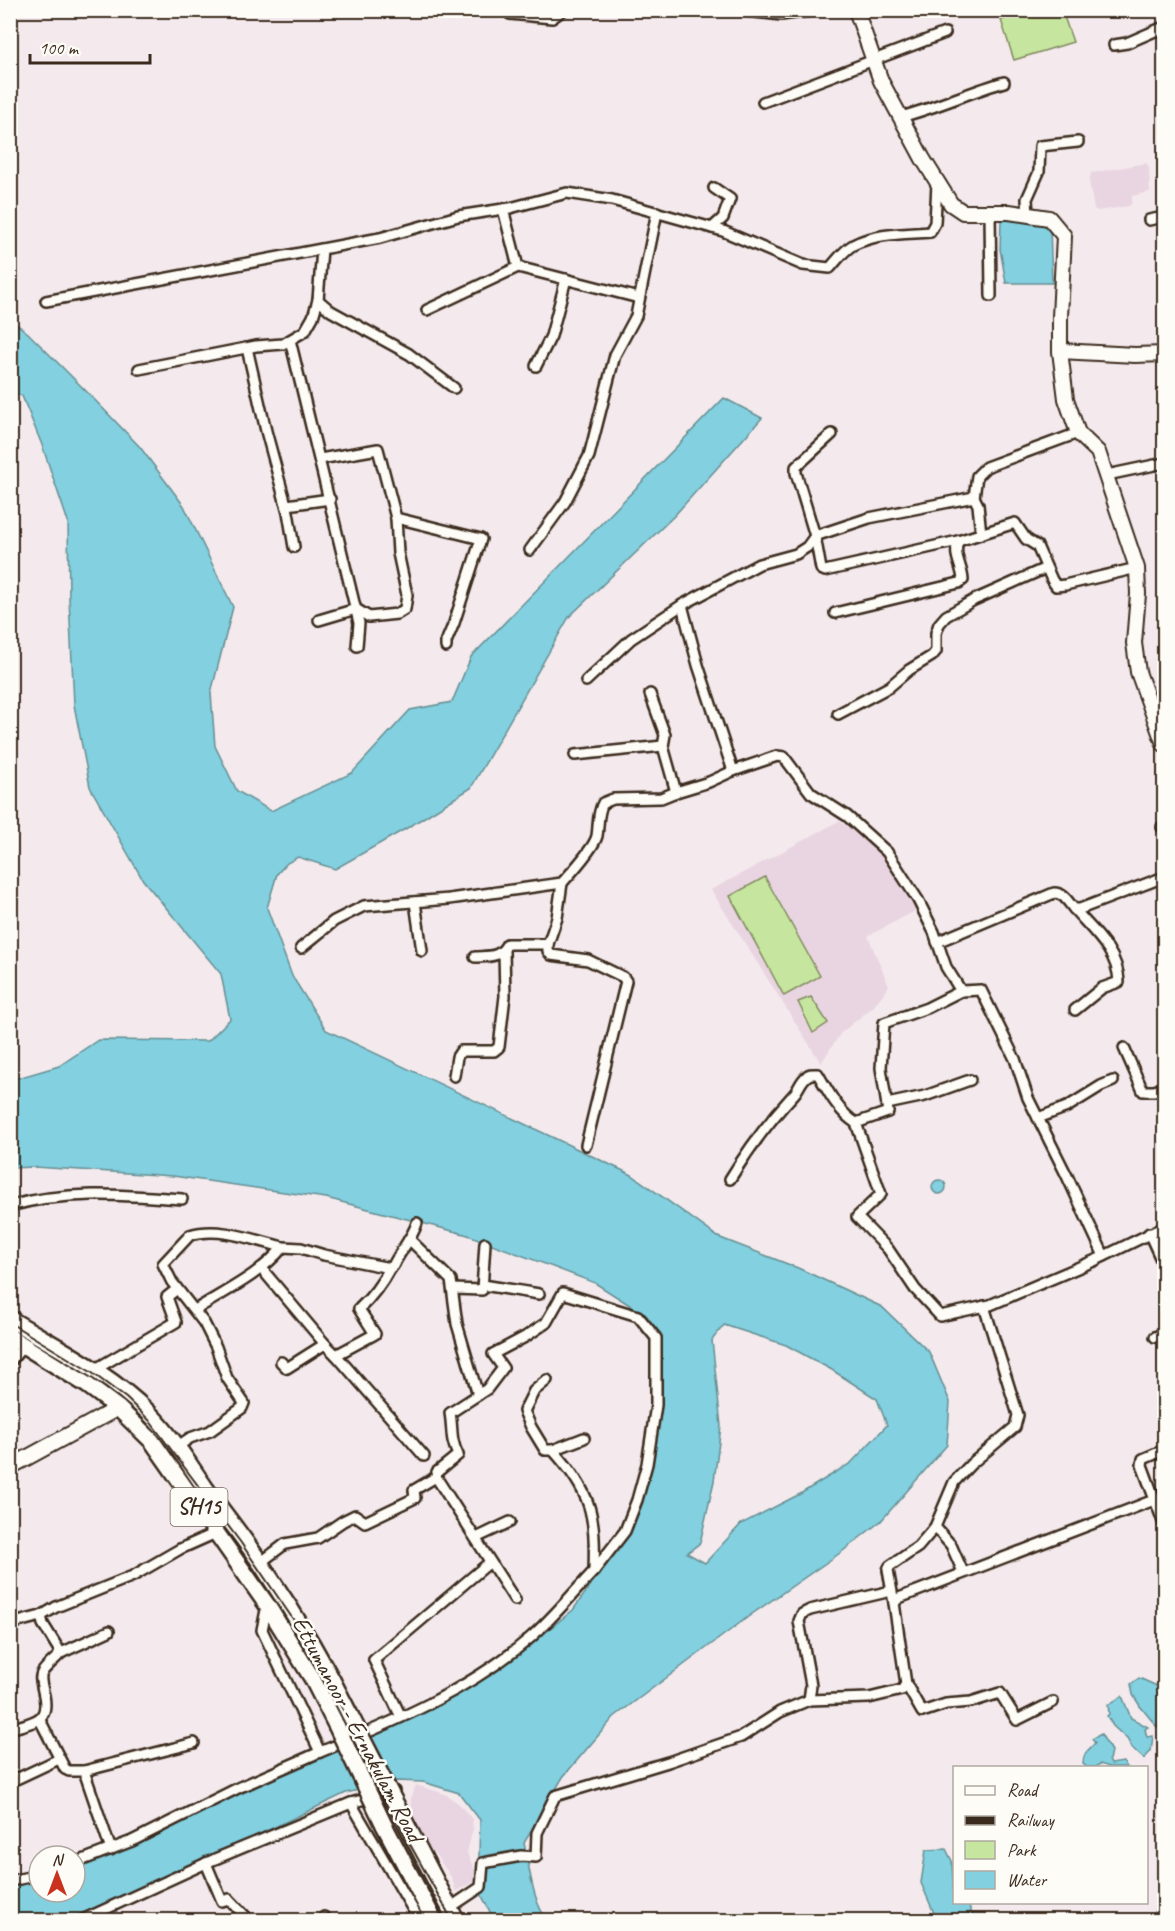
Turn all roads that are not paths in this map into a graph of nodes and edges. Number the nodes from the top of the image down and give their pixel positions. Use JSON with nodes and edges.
{"nodes":[{"id":1,"x":563,"y":10,"type":"edge"},
{"id":2,"x":737,"y":10,"type":"edge"},
{"id":3,"x":819,"y":10,"type":"edge"},
{"id":4,"x":856,"y":10,"type":"edge"},
{"id":5,"x":510,"y":14,"type":"dead end"},
{"id":6,"x":1164,"y":27,"type":"edge"},
{"id":7,"x":945,"y":33,"type":"dead end"},
{"id":8,"x":1114,"y":45,"type":"dead end"},
{"id":9,"x":874,"y":61,"type":"junction"},
{"id":10,"x":1004,"y":82,"type":"dead end"},
{"id":11,"x":763,"y":102,"type":"dead end"},
{"id":12,"x":900,"y":117,"type":"junction"},
{"id":13,"x":1078,"y":142,"type":"dead end"},
{"id":14,"x":937,"y":181,"type":"junction"},
{"id":15,"x":714,"y":188,"type":"dead end"},
{"id":16,"x":503,"y":209,"type":"junction"},
{"id":17,"x":657,"y":212,"type":"junction"},
{"id":18,"x":990,"y":212,"type":"junction"},
{"id":19,"x":1028,"y":215,"type":"junction"},
{"id":20,"x":1164,"y":217,"type":"edge"},
{"id":21,"x":1149,"y":220,"type":"dead end"},
{"id":22,"x":712,"y":228,"type":"junction"},
{"id":23,"x":322,"y":249,"type":"junction"},
{"id":24,"x":518,"y":267,"type":"junction"},
{"id":25,"x":566,"y":279,"type":"junction"},
{"id":26,"x":991,"y":296,"type":"dead end"},
{"id":27,"x":639,"y":298,"type":"junction"},
{"id":28,"x":318,"y":300,"type":"junction"},
{"id":29,"x":46,"y":301,"type":"dead end"},
{"id":30,"x":426,"y":310,"type":"dead end"},
{"id":31,"x":290,"y":340,"type":"junction"},
{"id":32,"x":247,"y":348,"type":"junction"},
{"id":33,"x":1060,"y":351,"type":"junction"},
{"id":34,"x":1164,"y":354,"type":"edge"},
{"id":35,"x":536,"y":366,"type":"dead end"},
{"id":36,"x":139,"y":369,"type":"dead end"},
{"id":37,"x":454,"y":388,"type":"dead end"},
{"id":38,"x":1078,"y":433,"type":"junction"},
{"id":39,"x":832,"y":434,"type":"dead end"},
{"id":40,"x":320,"y":459,"type":"junction"},
{"id":41,"x":1164,"y":463,"type":"edge"},
{"id":42,"x":1107,"y":475,"type":"junction"},
{"id":43,"x":974,"y":497,"type":"junction"},
{"id":44,"x":330,"y":499,"type":"junction"},
{"id":45,"x":286,"y":506,"type":"junction"},
{"id":46,"x":396,"y":518,"type":"junction"},
{"id":47,"x":981,"y":534,"type":"junction"},
{"id":48,"x":815,"y":536,"type":"junction"},
{"id":49,"x":958,"y":541,"type":"junction"},
{"id":50,"x":294,"y":547,"type":"dead end"},
{"id":51,"x":530,"y":550,"type":"dead end"},
{"id":52,"x":1046,"y":568,"type":"junction"},
{"id":53,"x":1137,"y":568,"type":"junction"},
{"id":54,"x":682,"y":605,"type":"junction"},
{"id":55,"x":356,"y":609,"type":"junction"},
{"id":56,"x":835,"y":613,"type":"dead end"},
{"id":57,"x":319,"y":620,"type":"dead end"},
{"id":58,"x":357,"y":646,"type":"dead end"},
{"id":59,"x":446,"y":647,"type":"dead end"},
{"id":60,"x":586,"y":681,"type":"dead end"},
{"id":61,"x":650,"y":694,"type":"dead end"},
{"id":62,"x":838,"y":714,"type":"dead end"},
{"id":63,"x":1164,"y":744,"type":"edge"},
{"id":64,"x":663,"y":746,"type":"junction"},
{"id":65,"x":574,"y":755,"type":"dead end"},
{"id":66,"x":733,"y":771,"type":"junction"},
{"id":67,"x":676,"y":792,"type":"junction"},
{"id":68,"x":1164,"y":877,"type":"edge"},
{"id":69,"x":562,"y":883,"type":"junction"},
{"id":70,"x":415,"y":902,"type":"junction"},
{"id":71,"x":1074,"y":909,"type":"junction"},
{"id":72,"x":937,"y":942,"type":"junction"},
{"id":73,"x":548,"y":944,"type":"junction"},
{"id":74,"x":301,"y":948,"type":"dead end"},
{"id":75,"x":422,"y":951,"type":"dead end"},
{"id":76,"x":504,"y":951,"type":"junction"},
{"id":77,"x":475,"y":957,"type":"dead end"},
{"id":78,"x":961,"y":991,"type":"junction"},
{"id":79,"x":1075,"y":1010,"type":"dead end"},
{"id":80,"x":1124,"y":1048,"type":"dead end"},
{"id":81,"x":454,"y":1076,"type":"dead end"},
{"id":82,"x":970,"y":1080,"type":"dead end"},
{"id":83,"x":1113,"y":1081,"type":"dead end"},
{"id":84,"x":1164,"y":1088,"type":"edge"},
{"id":85,"x":887,"y":1104,"type":"junction"},
{"id":86,"x":1038,"y":1118,"type":"junction"},
{"id":87,"x":856,"y":1123,"type":"junction"},
{"id":88,"x":586,"y":1144,"type":"dead end"},
{"id":89,"x":730,"y":1179,"type":"dead end"},
{"id":90,"x":182,"y":1199,"type":"dead end"},
{"id":91,"x":10,"y":1206,"type":"edge"},
{"id":92,"x":417,"y":1223,"type":"dead end"},
{"id":93,"x":1164,"y":1227,"type":"edge"},
{"id":94,"x":1149,"y":1233,"type":"junction"},
{"id":95,"x":408,"y":1239,"type":"junction"},
{"id":96,"x":485,"y":1243,"type":"dead end"},
{"id":97,"x":283,"y":1247,"type":"junction"},
{"id":98,"x":1104,"y":1256,"type":"junction"},
{"id":99,"x":1164,"y":1266,"type":"edge"},
{"id":100,"x":261,"y":1268,"type":"junction"},
{"id":101,"x":390,"y":1268,"type":"junction"},
{"id":102,"x":483,"y":1285,"type":"junction"},
{"id":103,"x":177,"y":1289,"type":"junction"},
{"id":104,"x":453,"y":1289,"type":"junction"},
{"id":105,"x":539,"y":1294,"type":"dead end"},
{"id":106,"x":984,"y":1306,"type":"junction"},
{"id":107,"x":195,"y":1310,"type":"junction"},
{"id":108,"x":10,"y":1319,"type":"edge"},
{"id":109,"x":1164,"y":1333,"type":"edge"},
{"id":110,"x":10,"y":1337,"type":"edge"},
{"id":111,"x":1155,"y":1337,"type":"dead end"},
{"id":112,"x":325,"y":1344,"type":"junction"},
{"id":113,"x":24,"y":1345,"type":"junction"},
{"id":114,"x":336,"y":1355,"type":"junction"},
{"id":115,"x":10,"y":1362,"type":"edge"},
{"id":116,"x":281,"y":1362,"type":"dead end"},
{"id":117,"x":94,"y":1370,"type":"junction"},
{"id":118,"x":547,"y":1380,"type":"dead end"},
{"id":119,"x":478,"y":1395,"type":"junction"},
{"id":120,"x":118,"y":1408,"type":"junction"},
{"id":121,"x":584,"y":1438,"type":"dead end"},
{"id":122,"x":178,"y":1446,"type":"junction"},
{"id":123,"x":553,"y":1449,"type":"junction"},
{"id":124,"x":1164,"y":1450,"type":"edge"},
{"id":125,"x":424,"y":1456,"type":"dead end"},
{"id":126,"x":10,"y":1467,"type":"edge"},
{"id":127,"x":436,"y":1477,"type":"junction"},
{"id":128,"x":214,"y":1500,"type":"junction"},
{"id":129,"x":1154,"y":1500,"type":"junction"},
{"id":130,"x":200,"y":1509,"type":"junction"},
{"id":131,"x":510,"y":1522,"type":"dead end"},
{"id":132,"x":1164,"y":1524,"type":"edge"},
{"id":133,"x":935,"y":1527,"type":"junction"},
{"id":134,"x":216,"y":1533,"type":"junction"},
{"id":135,"x":476,"y":1538,"type":"junction"},
{"id":136,"x":490,"y":1562,"type":"junction"},
{"id":137,"x":260,"y":1563,"type":"junction"},
{"id":138,"x":594,"y":1571,"type":"junction"},
{"id":139,"x":963,"y":1572,"type":"junction"},
{"id":140,"x":275,"y":1586,"type":"junction"},
{"id":141,"x":891,"y":1591,"type":"junction"},
{"id":142,"x":515,"y":1600,"type":"dead end"},
{"id":143,"x":894,"y":1603,"type":"junction"},
{"id":144,"x":267,"y":1605,"type":"junction"},
{"id":145,"x":41,"y":1616,"type":"junction"},
{"id":146,"x":10,"y":1624,"type":"edge"},
{"id":147,"x":109,"y":1631,"type":"dead end"},
{"id":148,"x":62,"y":1653,"type":"junction"},
{"id":149,"x":906,"y":1684,"type":"junction"},
{"id":150,"x":809,"y":1700,"type":"junction"},
{"id":151,"x":1053,"y":1702,"type":"dead end"},
{"id":152,"x":401,"y":1717,"type":"junction"},
{"id":153,"x":40,"y":1720,"type":"junction"},
{"id":154,"x":10,"y":1729,"type":"edge"},
{"id":155,"x":366,"y":1732,"type":"junction"},
{"id":156,"x":194,"y":1743,"type":"dead end"},
{"id":157,"x":320,"y":1752,"type":"junction"},
{"id":158,"x":59,"y":1759,"type":"junction"},
{"id":159,"x":84,"y":1771,"type":"junction"},
{"id":160,"x":10,"y":1782,"type":"edge"},
{"id":161,"x":351,"y":1803,"type":"junction"},
{"id":162,"x":111,"y":1850,"type":"junction"},
{"id":163,"x":87,"y":1859,"type":"edge"},
{"id":164,"x":211,"y":1861,"type":"junction"},
{"id":165,"x":27,"y":1877,"type":"edge"},
{"id":166,"x":10,"y":1881,"type":"edge"},
{"id":167,"x":457,"y":1915,"type":"edge"},
{"id":168,"x":82,"y":1920,"type":"edge"},
{"id":169,"x":249,"y":1920,"type":"edge"},
{"id":170,"x":419,"y":1920,"type":"edge"},
{"id":171,"x":434,"y":1920,"type":"edge"}],
"edges":[{"from":1,"to":5,"type":"street"},
{"from":2,"to":3,"type":"street"},
{"from":4,"to":9,"type":"street"},
{"from":6,"to":8,"type":"street"},
{"from":7,"to":9,"type":"street"},
{"from":9,"to":11,"type":"street"},
{"from":9,"to":12,"type":"street"},
{"from":10,"to":12,"type":"street"},
{"from":12,"to":14,"type":"street"},
{"from":13,"to":19,"type":"street"},
{"from":14,"to":18,"type":"street"},
{"from":14,"to":22,"type":"street"},
{"from":15,"to":22,"type":"street"},
{"from":16,"to":17,"type":"street"},
{"from":16,"to":23,"type":"street"},
{"from":16,"to":24,"type":"street"},
{"from":17,"to":22,"type":"street"},
{"from":17,"to":27,"type":"street"},
{"from":18,"to":19,"type":"street"},
{"from":18,"to":26,"type":"street"},
{"from":19,"to":33,"type":"street"},
{"from":20,"to":21,"type":"street"},
{"from":23,"to":28,"type":"street"},
{"from":23,"to":29,"type":"street"},
{"from":24,"to":25,"type":"street"},
{"from":24,"to":30,"type":"street"},
{"from":25,"to":27,"type":"street"},
{"from":25,"to":35,"type":"street"},
{"from":27,"to":51,"type":"street"},
{"from":28,"to":31,"type":"street"},
{"from":28,"to":37,"type":"street"},
{"from":31,"to":32,"type":"street"},
{"from":31,"to":40,"type":"street"},
{"from":32,"to":36,"type":"street"},
{"from":32,"to":45,"type":"street"},
{"from":33,"to":34,"type":"street"},
{"from":33,"to":38,"type":"street"},
{"from":38,"to":42,"type":"street"},
{"from":38,"to":43,"type":"street"},
{"from":39,"to":48,"type":"street"},
{"from":40,"to":44,"type":"street"},
{"from":40,"to":46,"type":"street"},
{"from":41,"to":42,"type":"street"},
{"from":42,"to":53,"type":"street"},
{"from":43,"to":47,"type":"street"},
{"from":43,"to":48,"type":"street"},
{"from":44,"to":45,"type":"street"},
{"from":44,"to":55,"type":"street"},
{"from":45,"to":50,"type":"street"},
{"from":46,"to":55,"type":"street"},
{"from":46,"to":59,"type":"street"},
{"from":47,"to":49,"type":"street"},
{"from":47,"to":52,"type":"street"},
{"from":48,"to":49,"type":"street"},
{"from":48,"to":54,"type":"street"},
{"from":49,"to":56,"type":"street"},
{"from":52,"to":53,"type":"street"},
{"from":52,"to":62,"type":"street"},
{"from":53,"to":63,"type":"street"},
{"from":54,"to":60,"type":"street"},
{"from":54,"to":66,"type":"street"},
{"from":55,"to":57,"type":"street"},
{"from":55,"to":58,"type":"street"},
{"from":61,"to":64,"type":"street"},
{"from":64,"to":65,"type":"street"},
{"from":64,"to":67,"type":"street"},
{"from":66,"to":67,"type":"street"},
{"from":66,"to":72,"type":"street"},
{"from":67,"to":69,"type":"street"},
{"from":68,"to":71,"type":"street"},
{"from":69,"to":70,"type":"street"},
{"from":69,"to":73,"type":"street"},
{"from":70,"to":74,"type":"street"},
{"from":70,"to":75,"type":"street"},
{"from":71,"to":72,"type":"street"},
{"from":71,"to":79,"type":"street"},
{"from":72,"to":78,"type":"street"},
{"from":73,"to":76,"type":"street"},
{"from":73,"to":88,"type":"street"},
{"from":76,"to":77,"type":"street"},
{"from":76,"to":81,"type":"street"},
{"from":78,"to":85,"type":"street"},
{"from":78,"to":86,"type":"street"},
{"from":80,"to":84,"type":"street"},
{"from":82,"to":85,"type":"street"},
{"from":83,"to":86,"type":"street"},
{"from":85,"to":87,"type":"street"},
{"from":86,"to":98,"type":"street"},
{"from":87,"to":89,"type":"street"},
{"from":87,"to":106,"type":"street"},
{"from":90,"to":91,"type":"street"},
{"from":92,"to":95,"type":"street"},
{"from":93,"to":94,"type":"street"},
{"from":94,"to":98,"type":"street"},
{"from":94,"to":99,"type":"street"},
{"from":95,"to":101,"type":"street"},
{"from":95,"to":104,"type":"street"},
{"from":96,"to":102,"type":"street"},
{"from":97,"to":100,"type":"street"},
{"from":97,"to":101,"type":"street"},
{"from":97,"to":103,"type":"street"},
{"from":98,"to":106,"type":"street"},
{"from":100,"to":107,"type":"street"},
{"from":100,"to":112,"type":"street"},
{"from":101,"to":114,"type":"street"},
{"from":102,"to":104,"type":"street"},
{"from":102,"to":105,"type":"street"},
{"from":103,"to":107,"type":"street"},
{"from":103,"to":117,"type":"street"},
{"from":104,"to":119,"type":"street"},
{"from":106,"to":133,"type":"street"},
{"from":107,"to":122,"type":"street"},
{"from":108,"to":117,"type":"main road"},
{"from":109,"to":111,"type":"street"},
{"from":110,"to":113,"type":"main road","name":"Ettumanoor - Ernakulam Road","number":"SH15"},
{"from":112,"to":114,"type":"street"},
{"from":112,"to":116,"type":"street"},
{"from":113,"to":115,"type":"street"},
{"from":113,"to":120,"type":"main road","name":"Ettumanoor - Ernakulam Road","number":"SH15"},
{"from":114,"to":125,"type":"street"},
{"from":117,"to":122,"type":"main road"},
{"from":118,"to":123,"type":"street"},
{"from":119,"to":127,"type":"street"},
{"from":119,"to":138,"type":"street"},
{"from":120,"to":126,"type":"street"},
{"from":120,"to":130,"type":"main road","name":"Ettumanoor - Ernakulam Road","number":"SH15"},
{"from":121,"to":123,"type":"street"},
{"from":122,"to":128,"type":"main road"},
{"from":123,"to":138,"type":"street"},
{"from":124,"to":129,"type":"street"},
{"from":127,"to":135,"type":"street"},
{"from":127,"to":137,"type":"street"},
{"from":128,"to":130,"type":"main road"},
{"from":128,"to":137,"type":"main road"},
{"from":129,"to":132,"type":"street"},
{"from":129,"to":139,"type":"street"},
{"from":130,"to":134,"type":"main road","name":"Ettumanoor - Ernakulam Road","number":"SH15"},
{"from":131,"to":135,"type":"street"},
{"from":133,"to":139,"type":"street"},
{"from":133,"to":141,"type":"street"},
{"from":134,"to":144,"type":"main road","name":"Ettumanoor - Ernakulam Road","number":"SH15"},
{"from":134,"to":145,"type":"street"},
{"from":135,"to":136,"type":"street"},
{"from":136,"to":142,"type":"street"},
{"from":136,"to":152,"type":"street"},
{"from":137,"to":140,"type":"main road"},
{"from":138,"to":152,"type":"street"},
{"from":139,"to":143,"type":"street"},
{"from":140,"to":155,"type":"street"},
{"from":140,"to":167,"type":"main road","bridge":true},
{"from":141,"to":143,"type":"street"},
{"from":141,"to":150,"type":"street"},
{"from":143,"to":149,"type":"street"},
{"from":144,"to":157,"type":"street"},
{"from":144,"to":171,"type":"main road","name":"Ettumanoor - Ernakulam Road","number":"SH15","bridge":true},
{"from":145,"to":146,"type":"street"},
{"from":145,"to":148,"type":"street"},
{"from":147,"to":148,"type":"street"},
{"from":148,"to":153,"type":"street"},
{"from":149,"to":150,"type":"street"},
{"from":149,"to":151,"type":"street"},
{"from":150,"to":167,"type":"street"},
{"from":152,"to":155,"type":"street"},
{"from":153,"to":154,"type":"street"},
{"from":153,"to":158,"type":"street"},
{"from":155,"to":157,"type":"street"},
{"from":156,"to":159,"type":"street"},
{"from":157,"to":162,"type":"street"},
{"from":158,"to":159,"type":"street"},
{"from":158,"to":160,"type":"street"},
{"from":159,"to":162,"type":"street"},
{"from":161,"to":164,"type":"street"},
{"from":161,"to":167,"type":"street"},
{"from":161,"to":170,"type":"street"},
{"from":162,"to":163,"type":"street"},
{"from":164,"to":168,"type":"street"},
{"from":164,"to":169,"type":"street"},
{"from":165,"to":166,"type":"street"}]}
